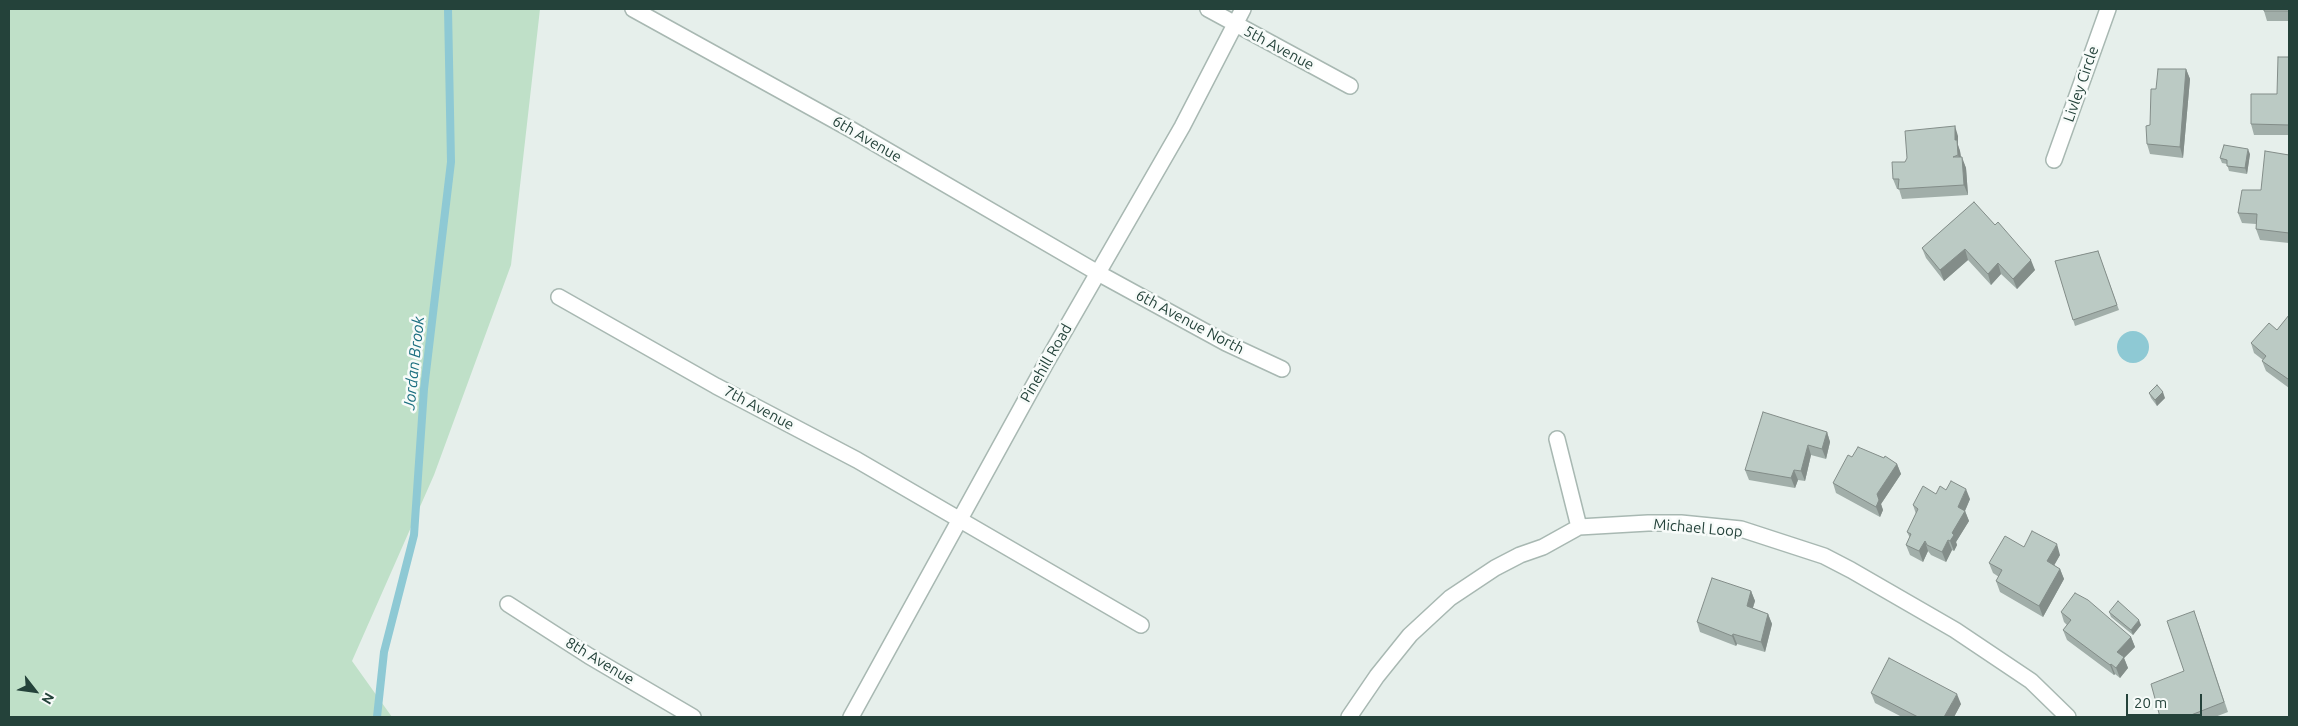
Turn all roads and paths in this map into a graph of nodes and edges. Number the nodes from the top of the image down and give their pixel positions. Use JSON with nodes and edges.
{"nodes":[{"id":1,"x":633,"y":9,"type":"edge"},
{"id":2,"x":1208,"y":9,"type":"edge"},
{"id":3,"x":1243,"y":9,"type":"edge"},
{"id":4,"x":2108,"y":9,"type":"edge"},
{"id":5,"x":1234,"y":24,"type":"junction"},
{"id":6,"x":1350,"y":86,"type":"dead end"},
{"id":7,"x":2054,"y":160,"type":"dead end"},
{"id":8,"x":1098,"y":273,"type":"junction"},
{"id":9,"x":559,"y":297,"type":"dead end"},
{"id":10,"x":1282,"y":369,"type":"dead end"},
{"id":11,"x":1557,"y":439,"type":"dead end"},
{"id":12,"x":959,"y":519,"type":"junction"},
{"id":13,"x":1579,"y":527,"type":"junction"},
{"id":14,"x":508,"y":604,"type":"dead end"},
{"id":15,"x":1141,"y":625,"type":"dead end"},
{"id":16,"x":693,"y":717,"type":"edge"},
{"id":17,"x":851,"y":717,"type":"edge"},
{"id":18,"x":1349,"y":717,"type":"edge"},
{"id":19,"x":2068,"y":717,"type":"edge"}],
"edges":[{"from":1,"to":8,"type":"street","name":"6th Avenue"},
{"from":2,"to":5,"type":"street","name":"5th Avenue"},
{"from":3,"to":5,"type":"street","name":"Pinehill Road"},
{"from":4,"to":7,"type":"street","name":"Livley Circle"},
{"from":5,"to":6,"type":"street","name":"5th Avenue"},
{"from":5,"to":8,"type":"street","name":"Pinehill Road"},
{"from":8,"to":10,"type":"street","name":"6th Avenue North"},
{"from":8,"to":12,"type":"street","name":"Pinehill Road"},
{"from":9,"to":12,"type":"street","name":"7th Avenue"},
{"from":11,"to":13,"type":"street"},
{"from":12,"to":15,"type":"street","name":"7th Avenue"},
{"from":12,"to":17,"type":"street","name":"Pinehill Road"},
{"from":13,"to":18,"type":"street","name":"Michael Loop"},
{"from":13,"to":19,"type":"street","name":"Michael Loop"},
{"from":14,"to":16,"type":"street","name":"8th Avenue"}]}
